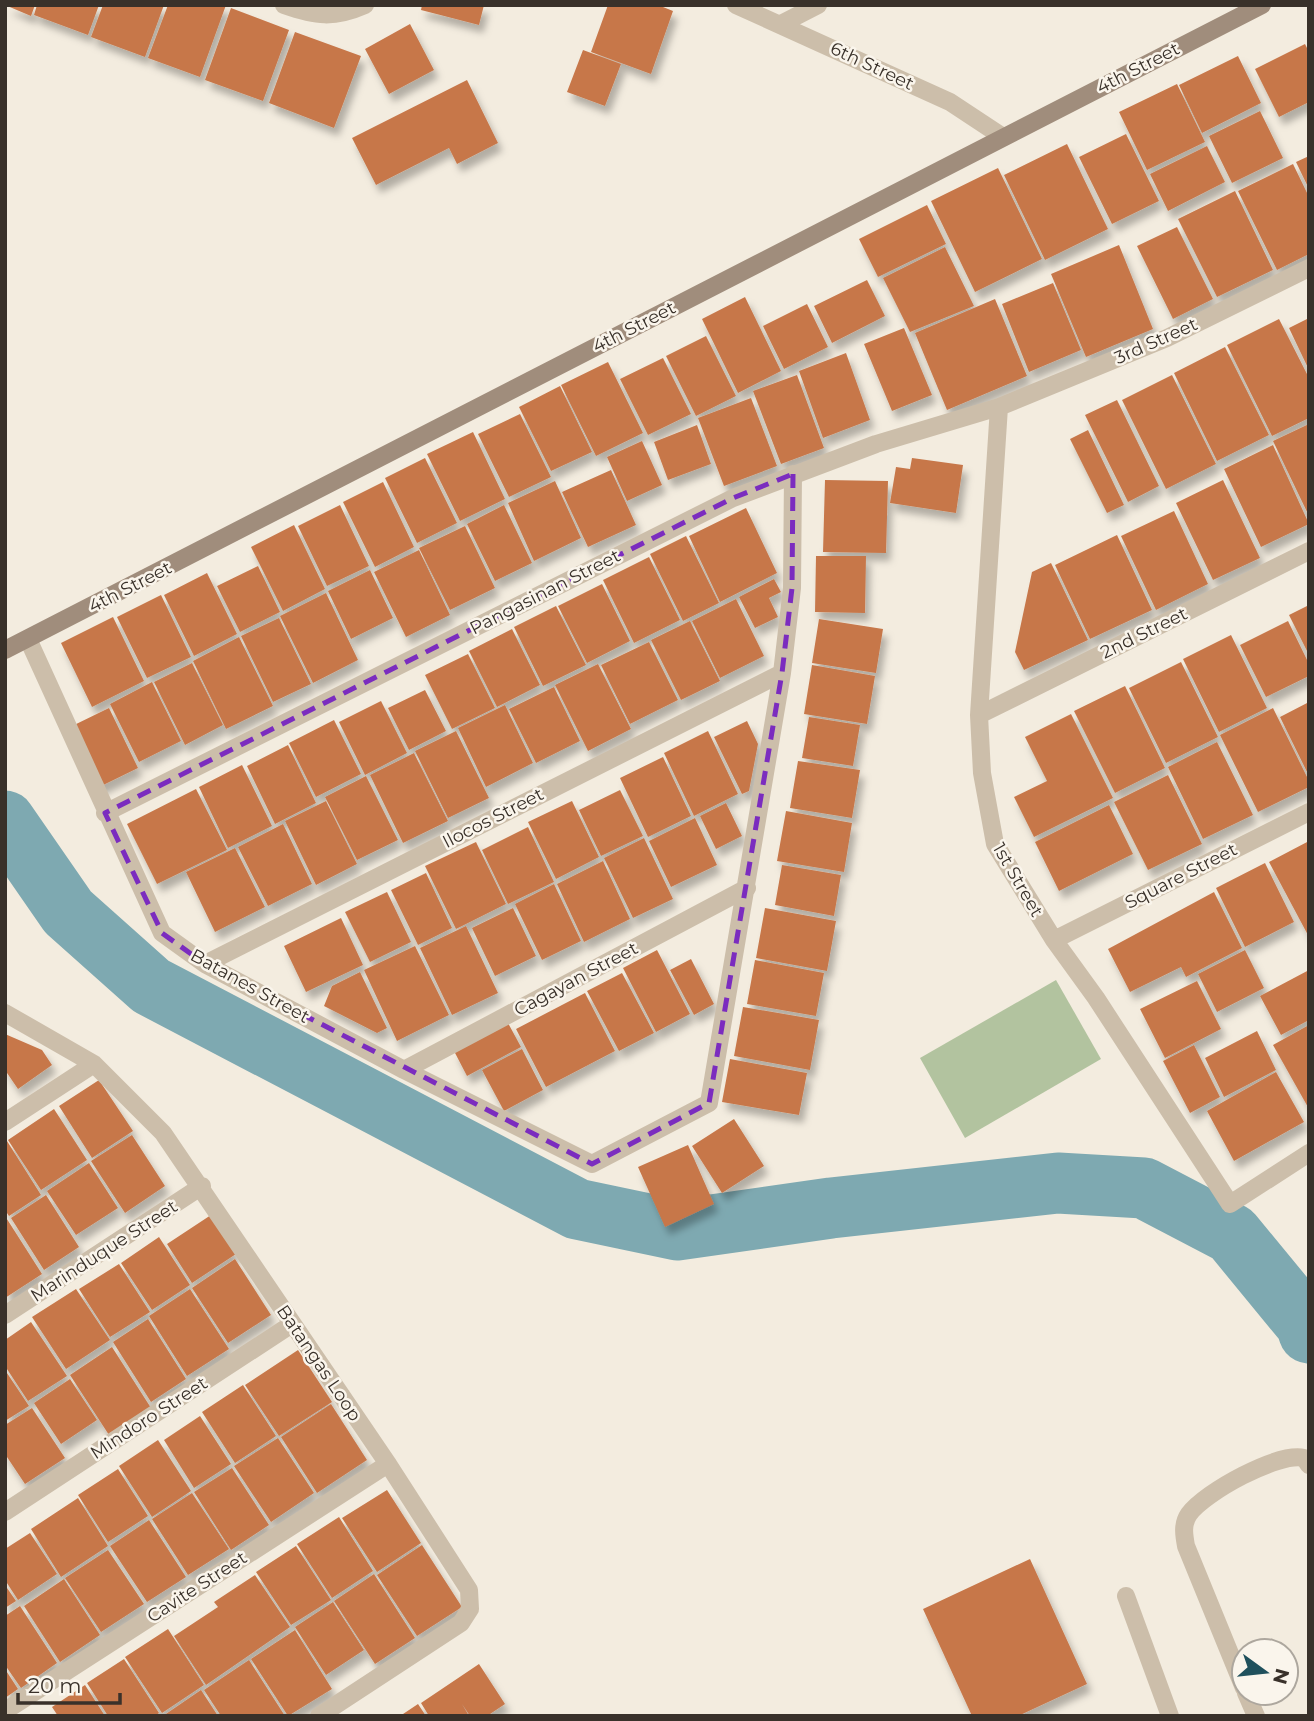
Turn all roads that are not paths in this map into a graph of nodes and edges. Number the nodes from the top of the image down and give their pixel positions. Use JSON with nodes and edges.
{"nodes":[{"id":1,"x":284,"y":5,"type":"edge"},
{"id":2,"x":365,"y":5,"type":"edge"},
{"id":3,"x":737,"y":5,"type":"edge"},
{"id":4,"x":818,"y":5,"type":"edge"},
{"id":5,"x":1262,"y":5,"type":"edge"},
{"id":6,"x":780,"y":24,"type":"junction"},
{"id":7,"x":1003,"y":137,"type":"junction"},
{"id":8,"x":1309,"y":268,"type":"edge"},
{"id":9,"x":999,"y":407,"type":"junction"},
{"id":10,"x":793,"y":474,"type":"junction"},
{"id":11,"x":1309,"y":551,"type":"edge"},
{"id":12,"x":28,"y":639,"type":"junction"},
{"id":13,"x":8,"y":648,"type":"edge"},
{"id":14,"x":782,"y":673,"type":"junction"},
{"id":15,"x":979,"y":715,"type":"junction"},
{"id":16,"x":1309,"y":812,"type":"edge"},
{"id":17,"x":105,"y":813,"type":"junction"},
{"id":18,"x":747,"y":888,"type":"junction"},
{"id":19,"x":1054,"y":940,"type":"junction"},
{"id":20,"x":205,"y":964,"type":"junction"},
{"id":21,"x":5,"y":1013,"type":"edge"},
{"id":22,"x":94,"y":1064,"type":"junction"},
{"id":23,"x":404,"y":1070,"type":"junction"},
{"id":24,"x":5,"y":1122,"type":"edge"},
{"id":25,"x":1309,"y":1153,"type":"edge"},
{"id":26,"x":202,"y":1186,"type":"junction"},
{"id":27,"x":5,"y":1315,"type":"edge"},
{"id":28,"x":292,"y":1324,"type":"junction"},
{"id":29,"x":388,"y":1464,"type":"junction"},
{"id":30,"x":1309,"y":1465,"type":"edge"},
{"id":31,"x":5,"y":1512,"type":"edge"},
{"id":32,"x":1126,"y":1596,"type":"dead end"},
{"id":33,"x":1230,"y":1654,"type":"edge"},
{"id":34,"x":5,"y":1711,"type":"edge"},
{"id":35,"x":319,"y":1716,"type":"edge"},
{"id":36,"x":1170,"y":1716,"type":"edge"}],
"edges":[{"from":1,"to":2,"type":"street"},
{"from":3,"to":6,"type":"street","name":"6th Street"},
{"from":4,"to":6,"type":"street"},
{"from":5,"to":7,"type":"street","name":"4th Street"},
{"from":6,"to":7,"type":"street","name":"6th Street"},
{"from":7,"to":12,"type":"street","name":"4th Street"},
{"from":8,"to":9,"type":"street","name":"3rd Street"},
{"from":9,"to":10,"type":"street","name":"Pangasinan Street"},
{"from":9,"to":15,"type":"street","name":"1st Street"},
{"from":10,"to":14,"type":"street"},
{"from":10,"to":17,"type":"street","name":"Pangasinan Street"},
{"from":11,"to":15,"type":"street","name":"2nd Street"},
{"from":12,"to":13,"type":"street","name":"4th Street"},
{"from":12,"to":17,"type":"street","name":"Batanes Street"},
{"from":14,"to":18,"type":"street"},
{"from":14,"to":20,"type":"street","name":"Ilocos Street"},
{"from":15,"to":19,"type":"street","name":"1st Street"},
{"from":16,"to":19,"type":"street","name":"Square Street"},
{"from":17,"to":20,"type":"street","name":"Batanes Street"},
{"from":18,"to":23,"type":"street","name":"Cagayan Street"},
{"from":18,"to":23,"type":"street","name":"Batanes Street"},
{"from":19,"to":25,"type":"street","name":"1st Street"},
{"from":20,"to":23,"type":"street","name":"Batanes Street"},
{"from":21,"to":22,"type":"street","name":"Batangas Loop"},
{"from":22,"to":24,"type":"street"},
{"from":22,"to":26,"type":"street","name":"Batangas Loop"},
{"from":26,"to":27,"type":"street","name":"Marinduque Street"},
{"from":26,"to":28,"type":"street","name":"Batangas Loop"},
{"from":28,"to":29,"type":"street","name":"Batangas Loop"},
{"from":28,"to":31,"type":"street","name":"Mindoro Street"},
{"from":29,"to":34,"type":"street","name":"Cavite Street"},
{"from":29,"to":35,"type":"street","name":"Batangas Loop"},
{"from":30,"to":33,"type":"street"},
{"from":32,"to":36,"type":"street"}]}
